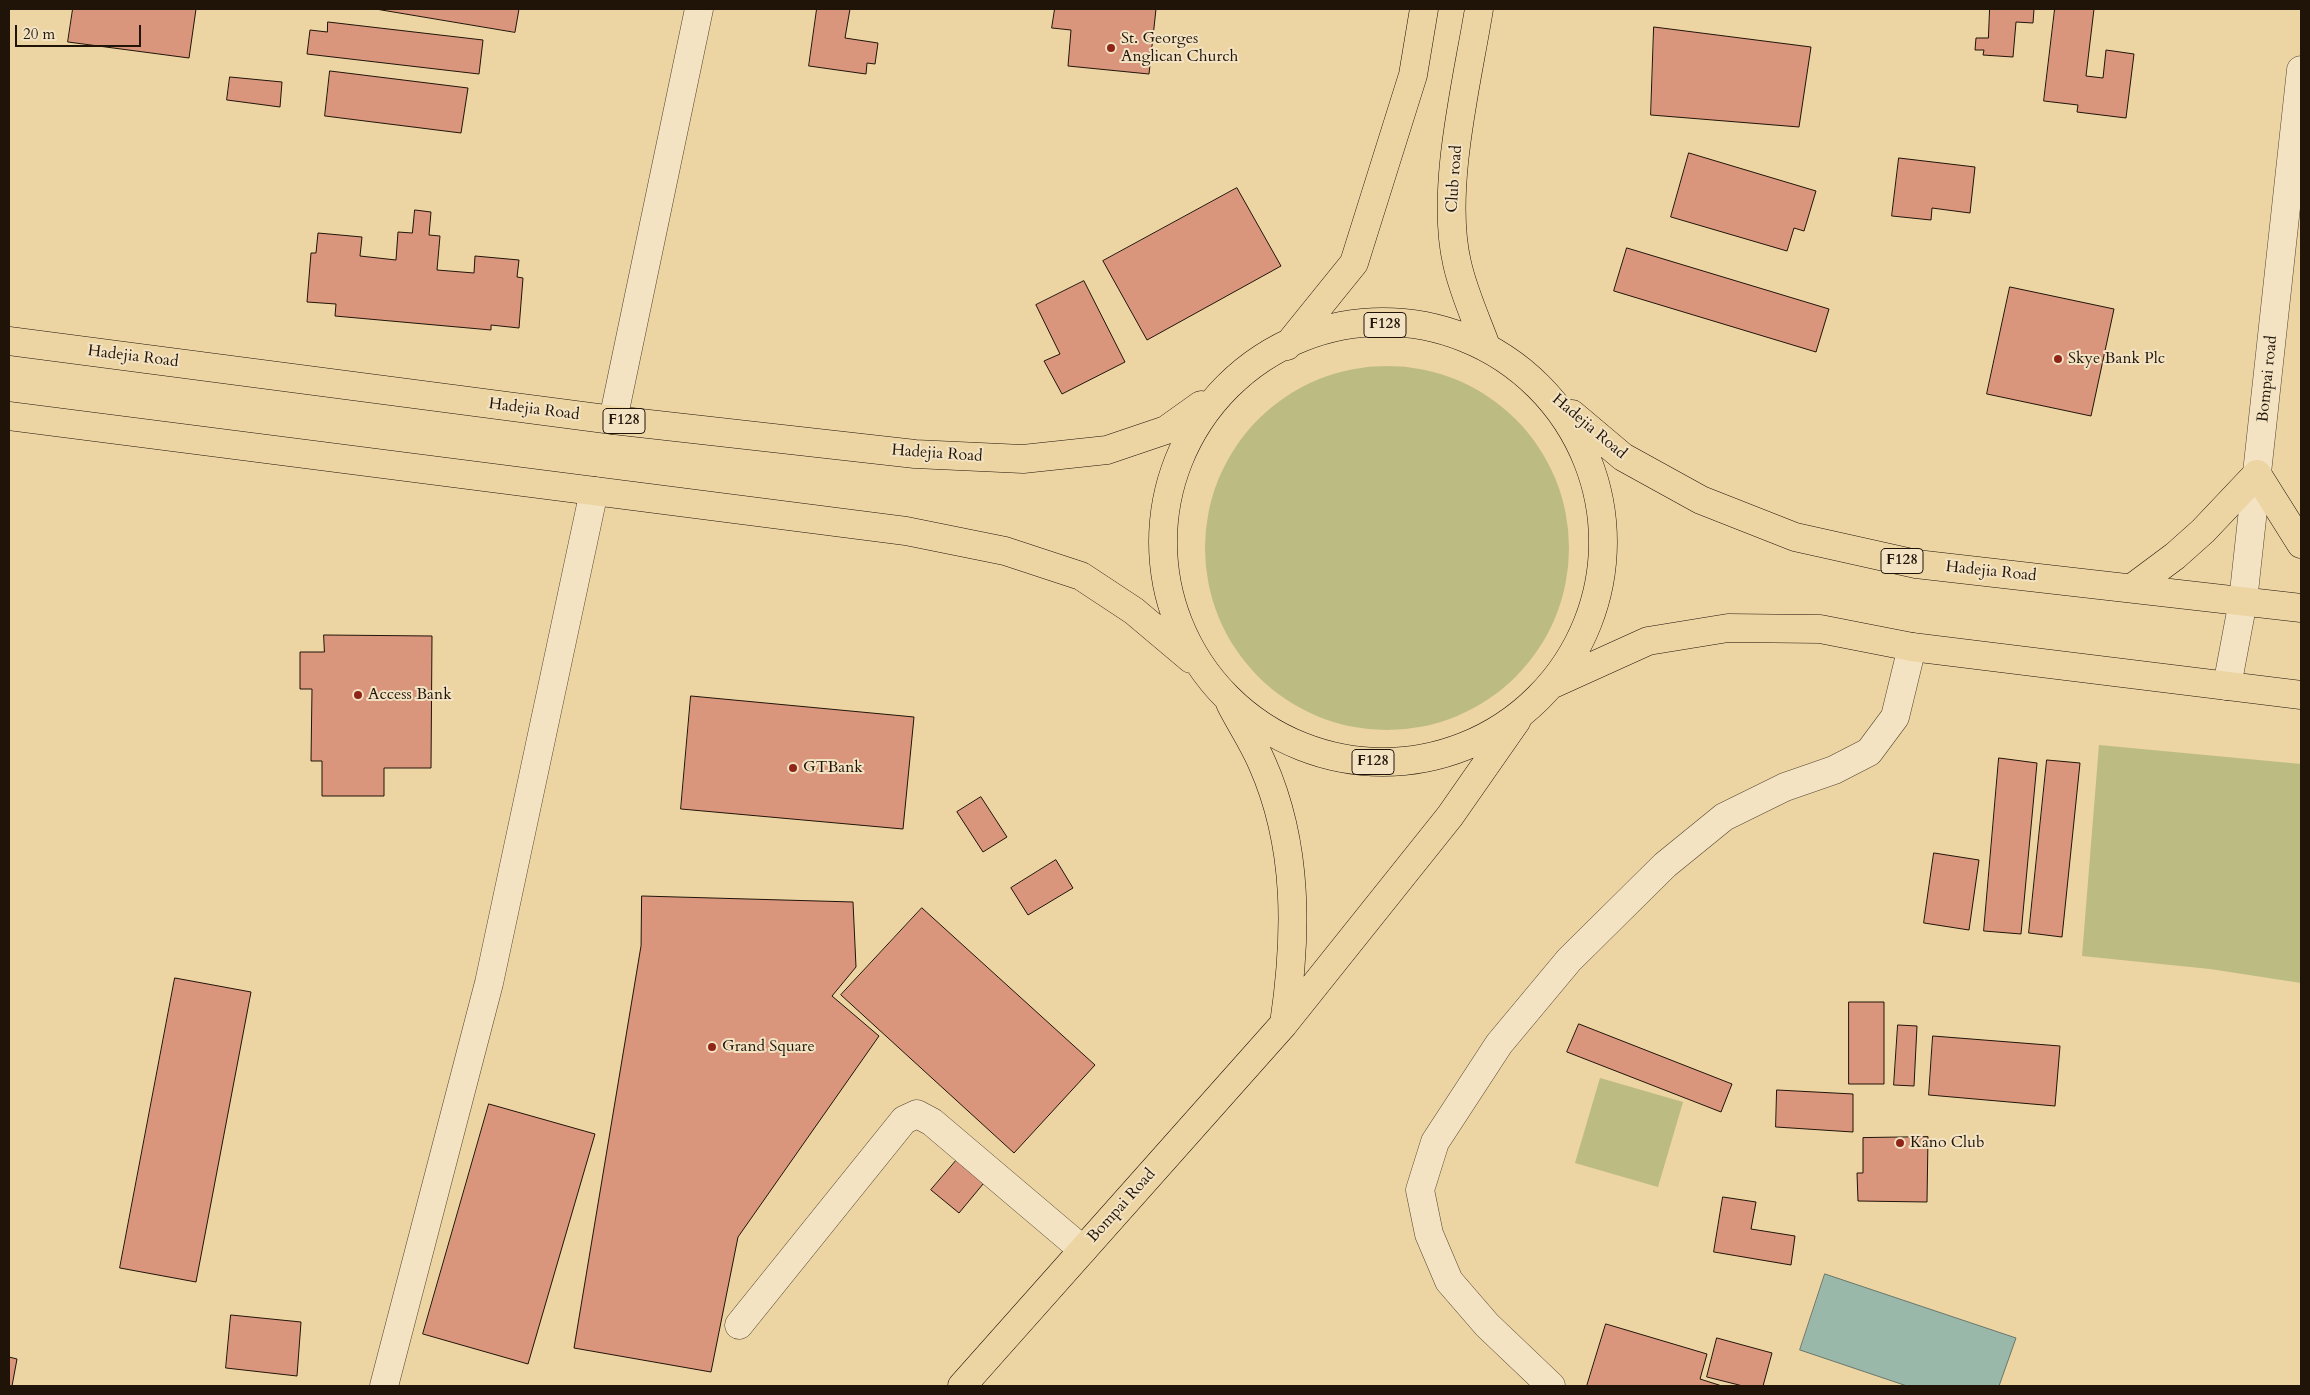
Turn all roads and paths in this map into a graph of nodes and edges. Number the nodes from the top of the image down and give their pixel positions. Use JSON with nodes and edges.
{"nodes":[{"id":1,"x":699,"y":9,"type":"edge"},
{"id":2,"x":1424,"y":9,"type":"edge"},
{"id":3,"x":1479,"y":9,"type":"edge"},
{"id":4,"x":2301,"y":70,"type":"edge"},
{"id":5,"x":9,"y":341,"type":"edge"},
{"id":6,"x":1486,"y":346,"type":"junction"},
{"id":7,"x":1287,"y":347,"type":"junction"},
{"id":8,"x":1225,"y":388,"type":"junction"},
{"id":9,"x":1545,"y":390,"type":"junction"},
{"id":10,"x":9,"y":416,"type":"edge"},
{"id":11,"x":613,"y":420,"type":"junction"},
{"id":12,"x":2258,"y":474,"type":"junction"},
{"id":13,"x":594,"y":491,"type":"junction"},
{"id":14,"x":2301,"y":544,"type":"edge"},
{"id":15,"x":2132,"y":588,"type":"junction"},
{"id":16,"x":2243,"y":601,"type":"junction"},
{"id":17,"x":2301,"y":608,"type":"edge"},
{"id":18,"x":1912,"y":647,"type":"junction"},
{"id":19,"x":1201,"y":668,"type":"junction"},
{"id":20,"x":1553,"y":684,"type":"junction"},
{"id":21,"x":2227,"y":686,"type":"junction"},
{"id":22,"x":2301,"y":695,"type":"edge"},
{"id":23,"x":1228,"y":700,"type":"junction"},
{"id":24,"x":1521,"y":715,"type":"junction"},
{"id":25,"x":1283,"y":1026,"type":"junction"},
{"id":26,"x":1083,"y":1250,"type":"junction"},
{"id":27,"x":739,"y":1325,"type":"dead end"},
{"id":28,"x":384,"y":1386,"type":"edge"},
{"id":29,"x":962,"y":1386,"type":"edge"},
{"id":30,"x":1551,"y":1386,"type":"edge"}],
"edges":[{"from":1,"to":11,"type":"street"},
{"from":2,"to":7,"type":"main road"},
{"from":3,"to":6,"type":"main road","name":"Club road"},
{"from":4,"to":12,"type":"street","name":"Bompai road"},
{"from":5,"to":11,"type":"main road","name":"Hadejia Road","number":"F128"},
{"from":6,"to":7,"type":"main road","number":"F128"},
{"from":6,"to":9,"type":"main road","number":"F128"},
{"from":7,"to":8,"type":"main road","number":"F128"},
{"from":8,"to":11,"type":"main road","name":"Hadejia Road","number":"F128"},
{"from":8,"to":19,"type":"main road"},
{"from":9,"to":15,"type":"main road","name":"Hadejia Road","number":"F128"},
{"from":9,"to":20,"type":"main road"},
{"from":10,"to":13,"type":"main road","number":"F128"},
{"from":12,"to":14,"type":"main road"},
{"from":12,"to":15,"type":"main road"},
{"from":12,"to":16,"type":"street","name":"Bompai road"},
{"from":13,"to":19,"type":"main road","number":"F128"},
{"from":13,"to":28,"type":"street"},
{"from":15,"to":16,"type":"main road","name":"Hadejia Road","number":"F128"},
{"from":16,"to":17,"type":"main road","name":"Hadejia Road","number":"F128"},
{"from":16,"to":21,"type":"street","name":"Bompai road"},
{"from":18,"to":20,"type":"main road","number":"F128"},
{"from":18,"to":21,"type":"main road","number":"F128"},
{"from":18,"to":30,"type":"street"},
{"from":19,"to":23,"type":"main road","number":"F128"},
{"from":20,"to":24,"type":"main road","number":"F128"},
{"from":21,"to":22,"type":"main road","number":"F128"},
{"from":23,"to":24,"type":"main road","number":"F128"},
{"from":23,"to":25,"type":"main road"},
{"from":24,"to":25,"type":"main road","name":"Bompai Road"},
{"from":25,"to":26,"type":"main road","name":"Bompai Road"},
{"from":26,"to":27,"type":"street"},
{"from":26,"to":29,"type":"main road","name":"Bompai Road"}]}
